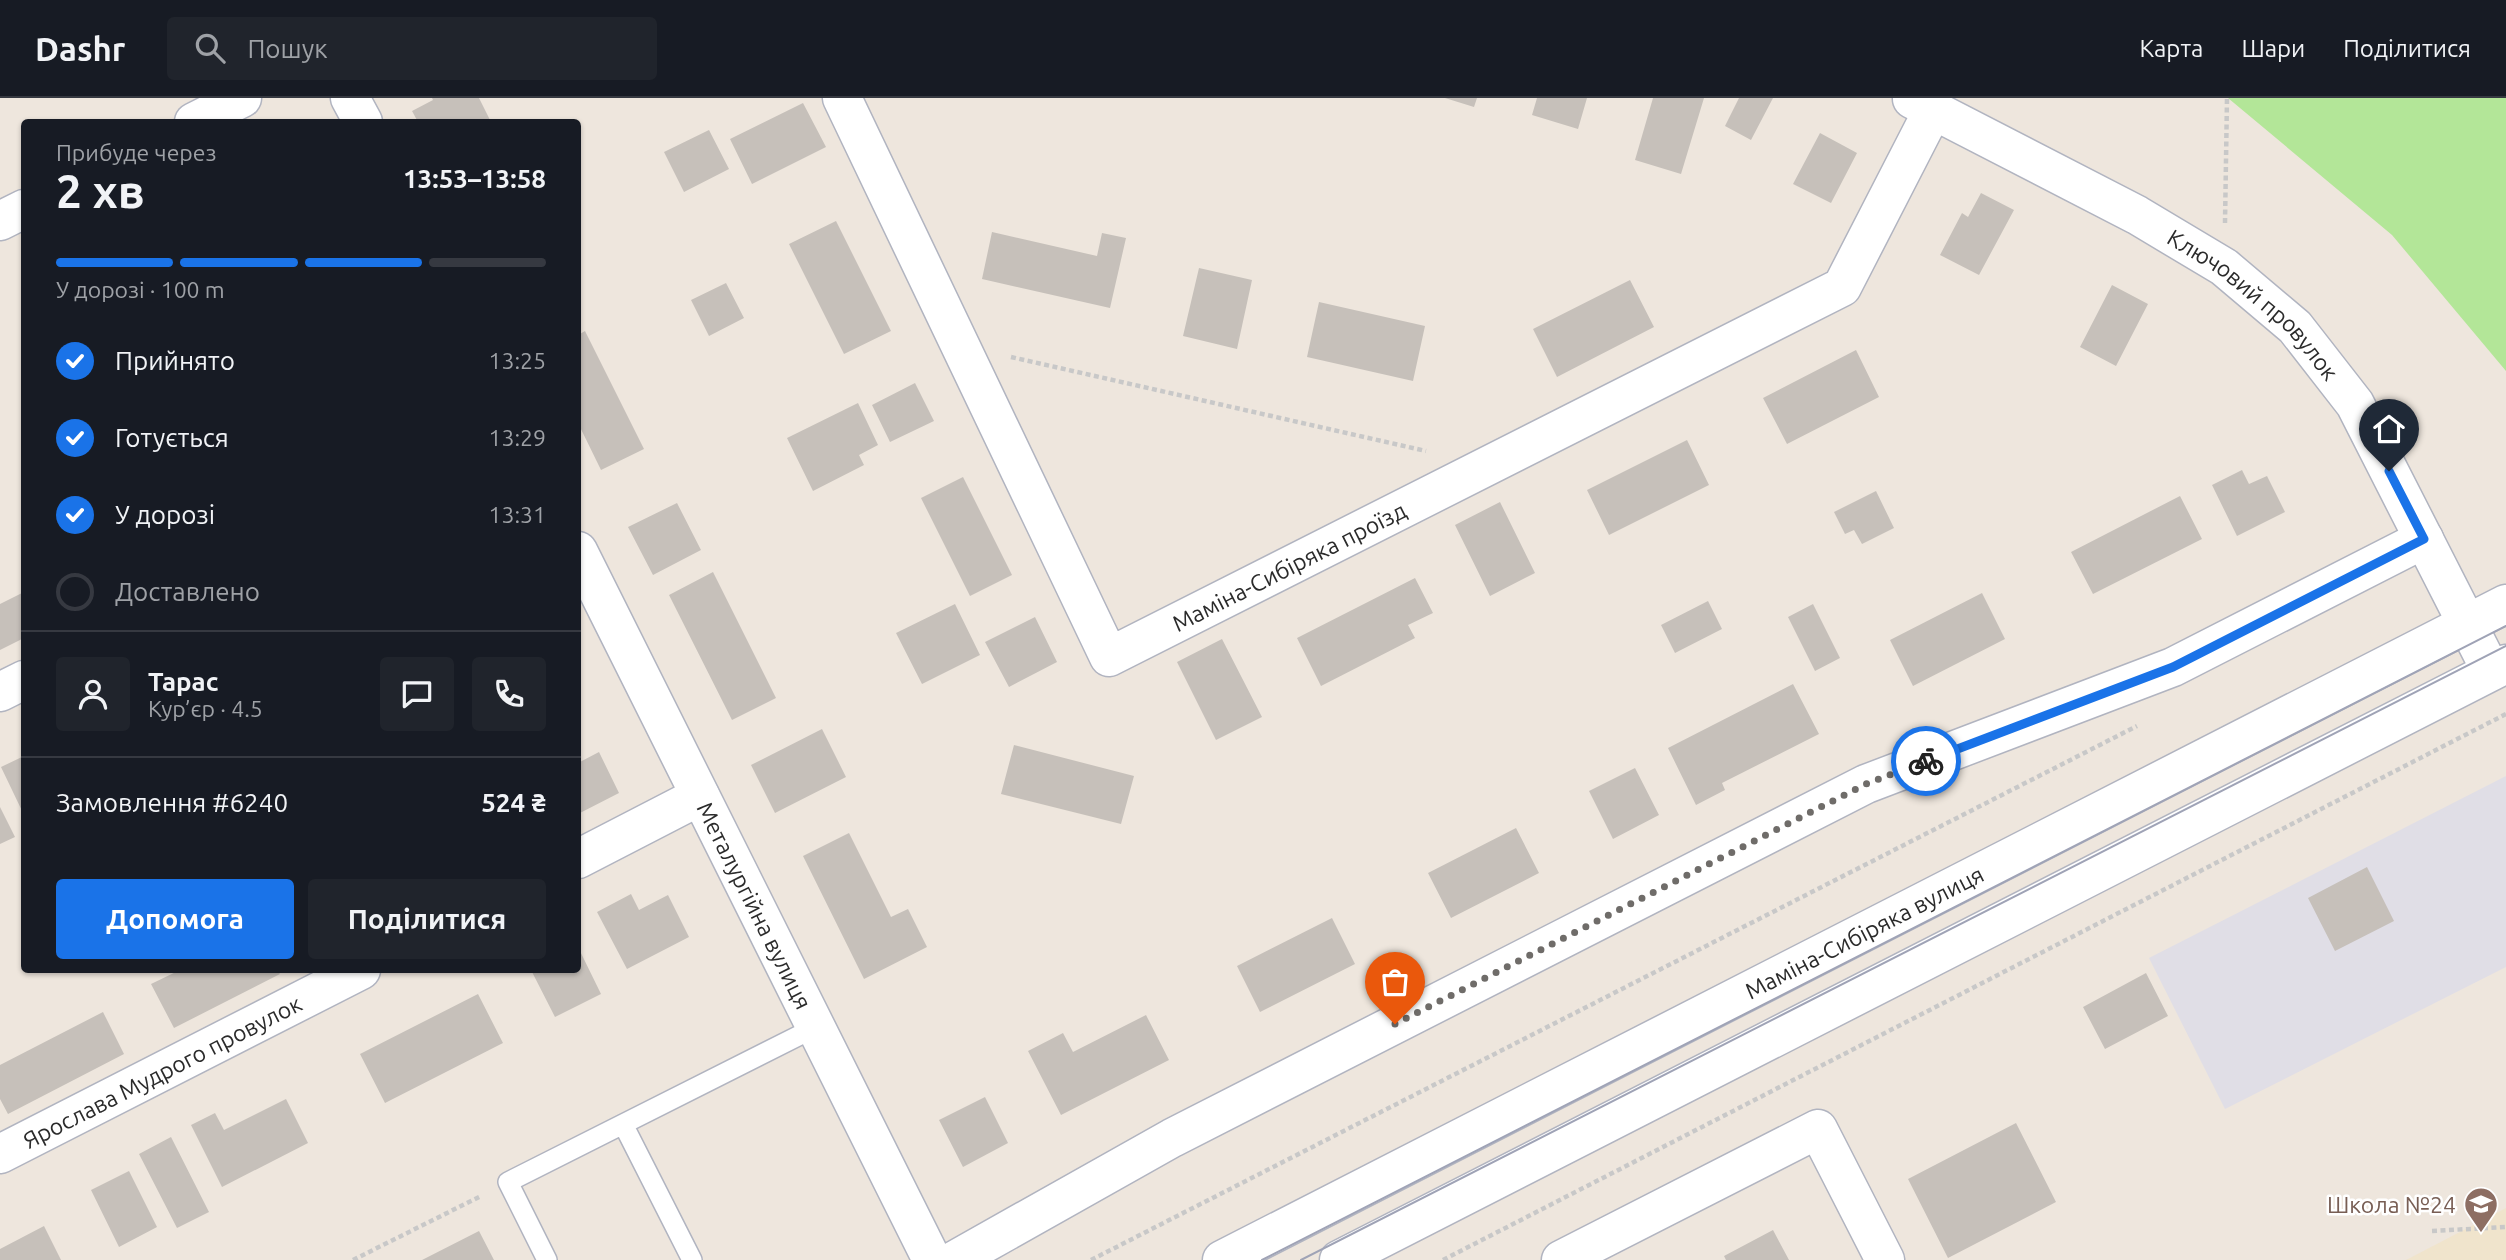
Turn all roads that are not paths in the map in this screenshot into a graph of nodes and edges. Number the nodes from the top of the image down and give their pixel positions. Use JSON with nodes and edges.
{"nodes":[{"id":1,"x":242,"y":98,"type":"edge"},
{"id":2,"x":350,"y":98,"type":"edge"},
{"id":3,"x":842,"y":98,"type":"edge"},
{"id":4,"x":1922,"y":104,"type":"edge"},
{"id":5,"x":200,"y":119,"type":"edge"},
{"id":6,"x":361,"y":119,"type":"edge"},
{"id":7,"x":21,"y":210,"type":"edge"},
{"id":8,"x":0,"y":221,"type":"edge"},
{"id":9,"x":2424,"y":539,"type":"junction"},
{"id":10,"x":581,"y":557,"type":"edge"},
{"id":11,"x":2506,"y":604,"type":"edge"},
{"id":12,"x":2467,"y":624,"type":"junction"},
{"id":13,"x":2499,"y":667,"type":"edge"},
{"id":14,"x":21,"y":682,"type":"edge"},
{"id":15,"x":0,"y":692,"type":"edge"},
{"id":16,"x":700,"y":796,"type":"junction"},
{"id":17,"x":581,"y":857,"type":"edge"},
{"id":18,"x":355,"y":973,"type":"edge"},
{"id":19,"x":816,"y":1027,"type":"junction"},
{"id":20,"x":624,"y":1124,"type":"junction"},
{"id":21,"x":0,"y":1154,"type":"edge"},
{"id":22,"x":547,"y":1260,"type":"edge"},
{"id":23,"x":692,"y":1260,"type":"edge"},
{"id":24,"x":932,"y":1260,"type":"edge"},
{"id":25,"x":955,"y":1260,"type":"edge"},
{"id":26,"x":1222,"y":1260,"type":"edge"},
{"id":27,"x":1339,"y":1260,"type":"edge"},
{"id":28,"x":1561,"y":1260,"type":"edge"},
{"id":29,"x":1885,"y":1260,"type":"edge"}],
"edges":[{"from":1,"to":5,"type":"street"},
{"from":2,"to":6,"type":"street"},
{"from":3,"to":4,"type":"street","name":"Маміна-Сибіряка проїзд"},
{"from":4,"to":9,"type":"street","name":"Ключовий провулок"},
{"from":7,"to":8,"type":"street"},
{"from":9,"to":12,"type":"street","name":"Ключовий провулок"},
{"from":9,"to":25,"type":"street"},
{"from":10,"to":16,"type":"street","name":"Металургійна вулиця"},
{"from":11,"to":12,"type":"street","name":"Маміна-Сибіряка вулиця"},
{"from":12,"to":13,"type":"street","name":"Ключовий провулок"},
{"from":12,"to":26,"type":"street","name":"Маміна-Сибіряка вулиця"},
{"from":13,"to":27,"type":"street"},
{"from":14,"to":15,"type":"street"},
{"from":16,"to":17,"type":"street"},
{"from":16,"to":19,"type":"street","name":"Металургійна вулиця"},
{"from":18,"to":21,"type":"street","name":"Ярослава Мудрого провулок"},
{"from":19,"to":20,"type":"lane"},
{"from":19,"to":24,"type":"street","name":"Металургійна вулиця"},
{"from":20,"to":22,"type":"lane"},
{"from":20,"to":23,"type":"lane"},
{"from":28,"to":29,"type":"street"}]}
